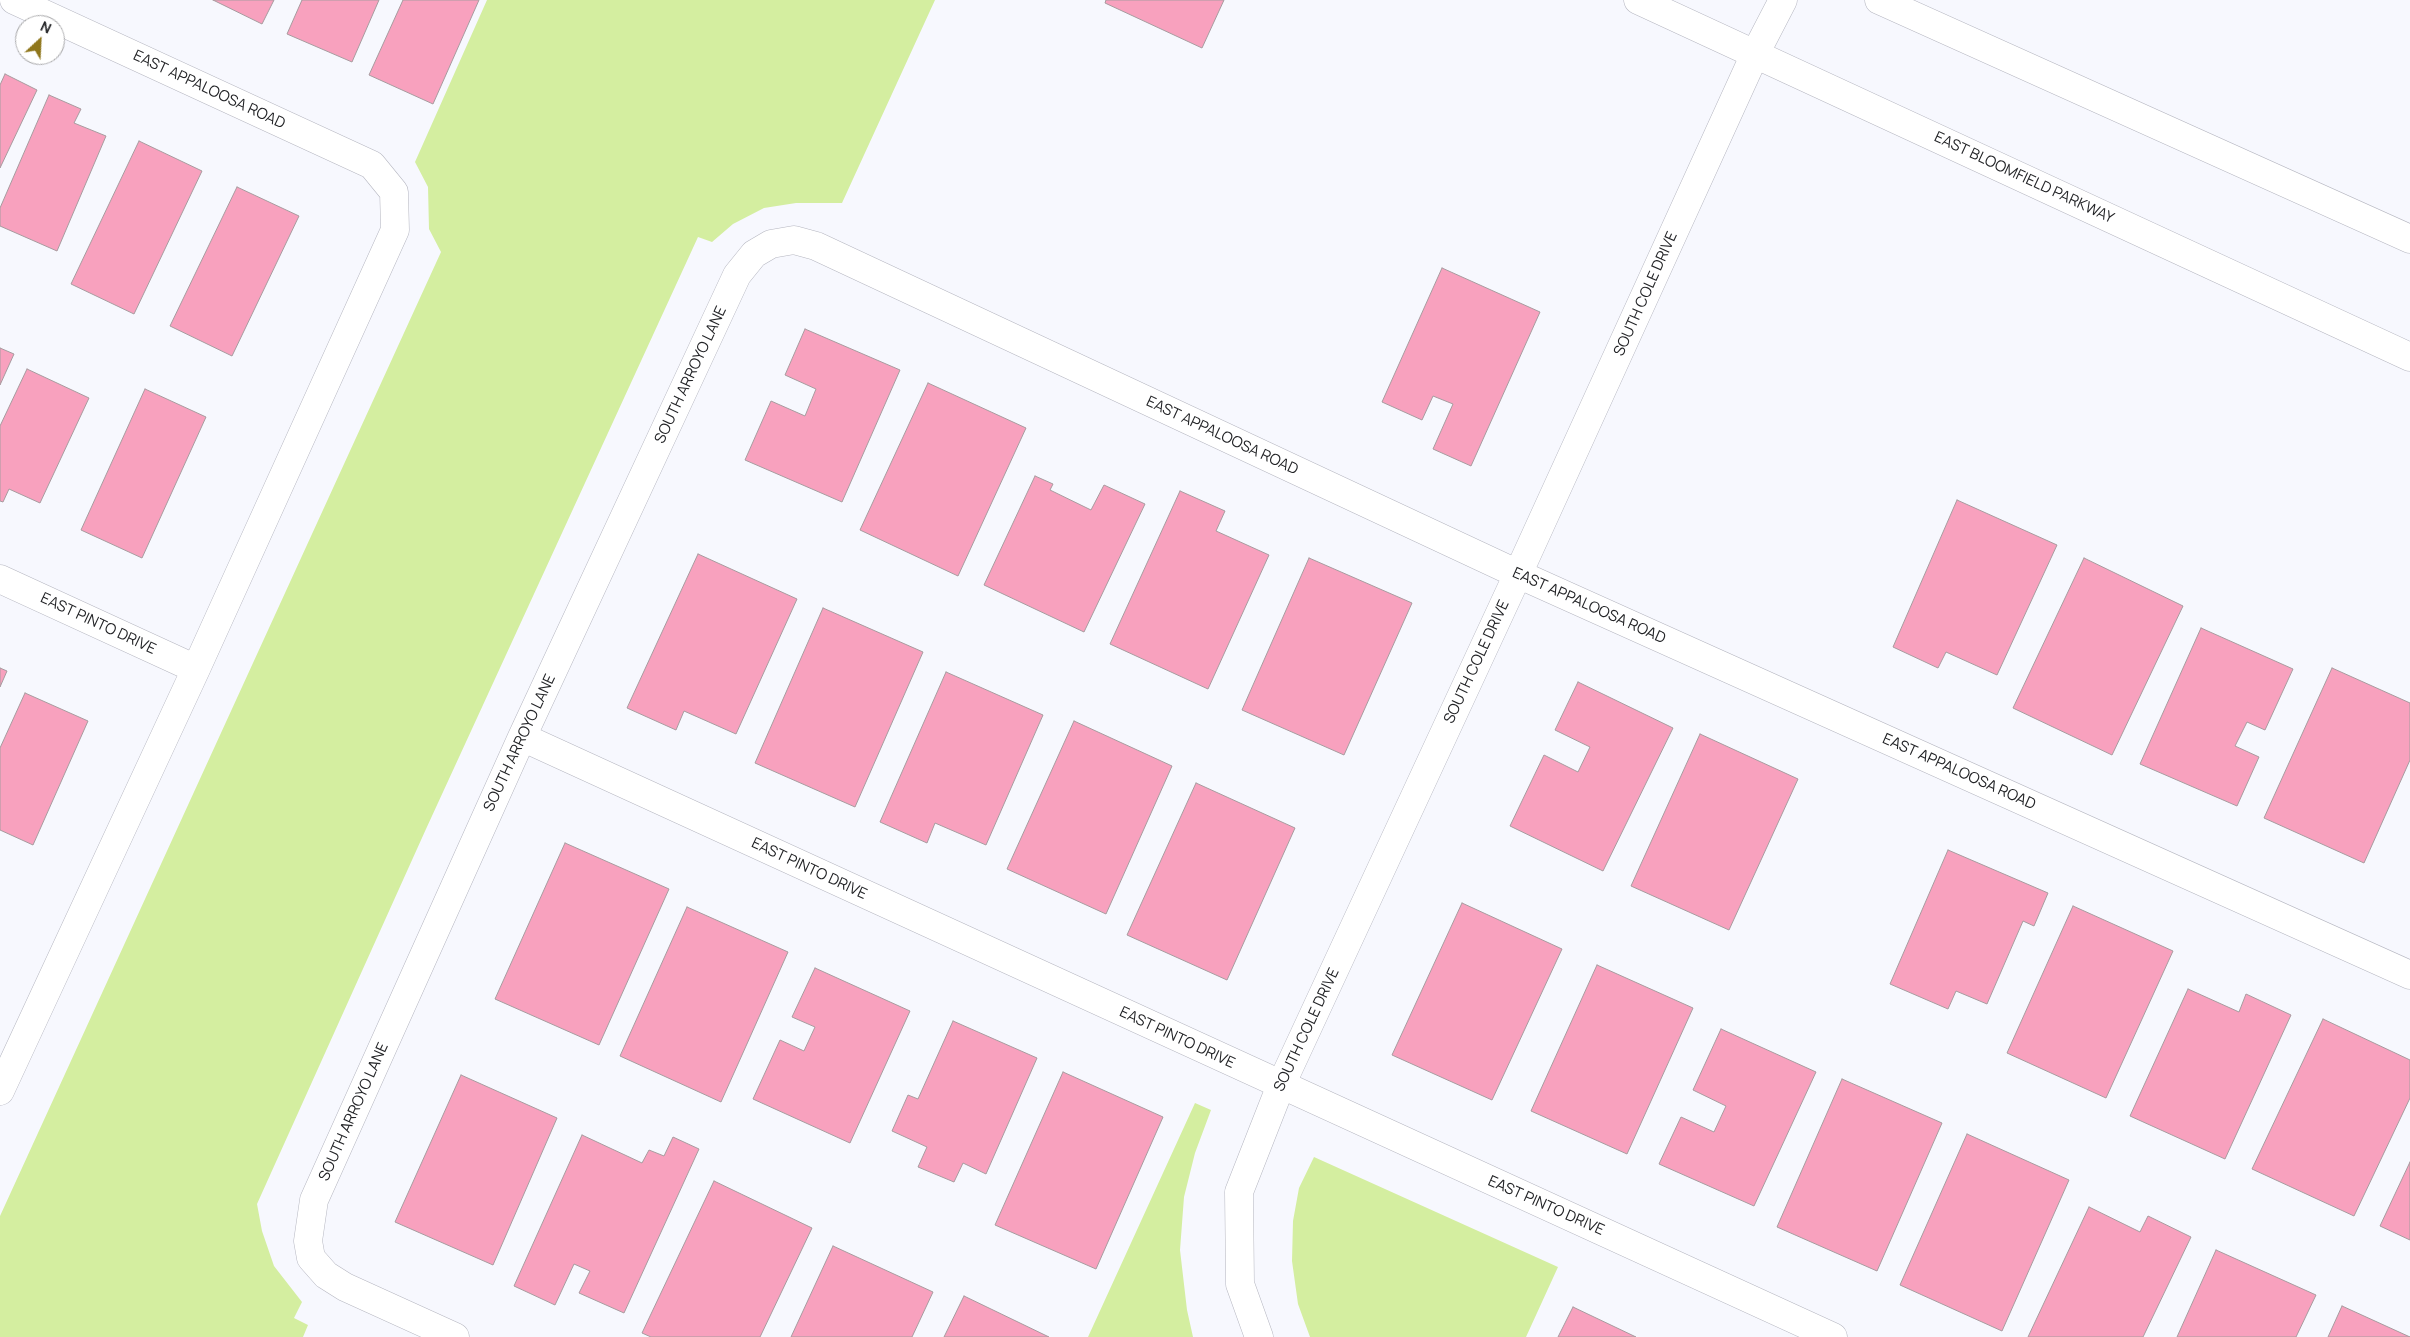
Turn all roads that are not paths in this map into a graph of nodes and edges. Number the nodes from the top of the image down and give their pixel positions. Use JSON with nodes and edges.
{"nodes":[{"id":1,"x":14,"y":0,"type":"edge"},
{"id":2,"x":1638,"y":0,"type":"edge"},
{"id":3,"x":1783,"y":0,"type":"edge"},
{"id":4,"x":1879,"y":0,"type":"edge"},
{"id":5,"x":1755,"y":54,"type":"junction"},
{"id":6,"x":2410,"y":239,"type":"edge"},
{"id":7,"x":771,"y":244,"type":"joint"},
{"id":8,"x":2410,"y":357,"type":"edge"},
{"id":9,"x":1518,"y":574,"type":"junction"},
{"id":10,"x":0,"y":579,"type":"edge"},
{"id":11,"x":196,"y":669,"type":"junction"},
{"id":12,"x":522,"y":738,"type":"junction"},
{"id":13,"x":2410,"y":975,"type":"edge"},
{"id":14,"x":1281,"y":1085,"type":"junction"},
{"id":15,"x":0,"y":1091,"type":"edge"},
{"id":16,"x":455,"y":1337,"type":"edge"},
{"id":17,"x":1259,"y":1337,"type":"edge"},
{"id":18,"x":1834,"y":1337,"type":"edge"}],
"edges":[{"from":1,"to":11,"type":"street","name":"EAST APPALOOSA ROAD"},
{"from":2,"to":5,"type":"street","name":"EAST BLOOMFIELD PARKWAY"},
{"from":3,"to":5,"type":"street","name":"SOUTH COLE DRIVE"},
{"from":4,"to":6,"type":"street"},
{"from":5,"to":8,"type":"street","name":"EAST BLOOMFIELD PARKWAY"},
{"from":5,"to":9,"type":"street","name":"SOUTH COLE DRIVE"},
{"from":7,"to":9,"type":"street","name":"EAST APPALOOSA ROAD"},
{"from":7,"to":12,"type":"street","name":"SOUTH ARROYO LANE"},
{"from":9,"to":13,"type":"street","name":"EAST APPALOOSA ROAD"},
{"from":9,"to":14,"type":"street","name":"SOUTH COLE DRIVE"},
{"from":10,"to":11,"type":"street","name":"EAST PINTO DRIVE"},
{"from":11,"to":15,"type":"street"},
{"from":12,"to":14,"type":"street","name":"EAST PINTO DRIVE"},
{"from":12,"to":16,"type":"street","name":"SOUTH ARROYO LANE"},
{"from":14,"to":17,"type":"street","name":"SOUTH COLE DRIVE"},
{"from":14,"to":18,"type":"street","name":"EAST PINTO DRIVE"}]}
